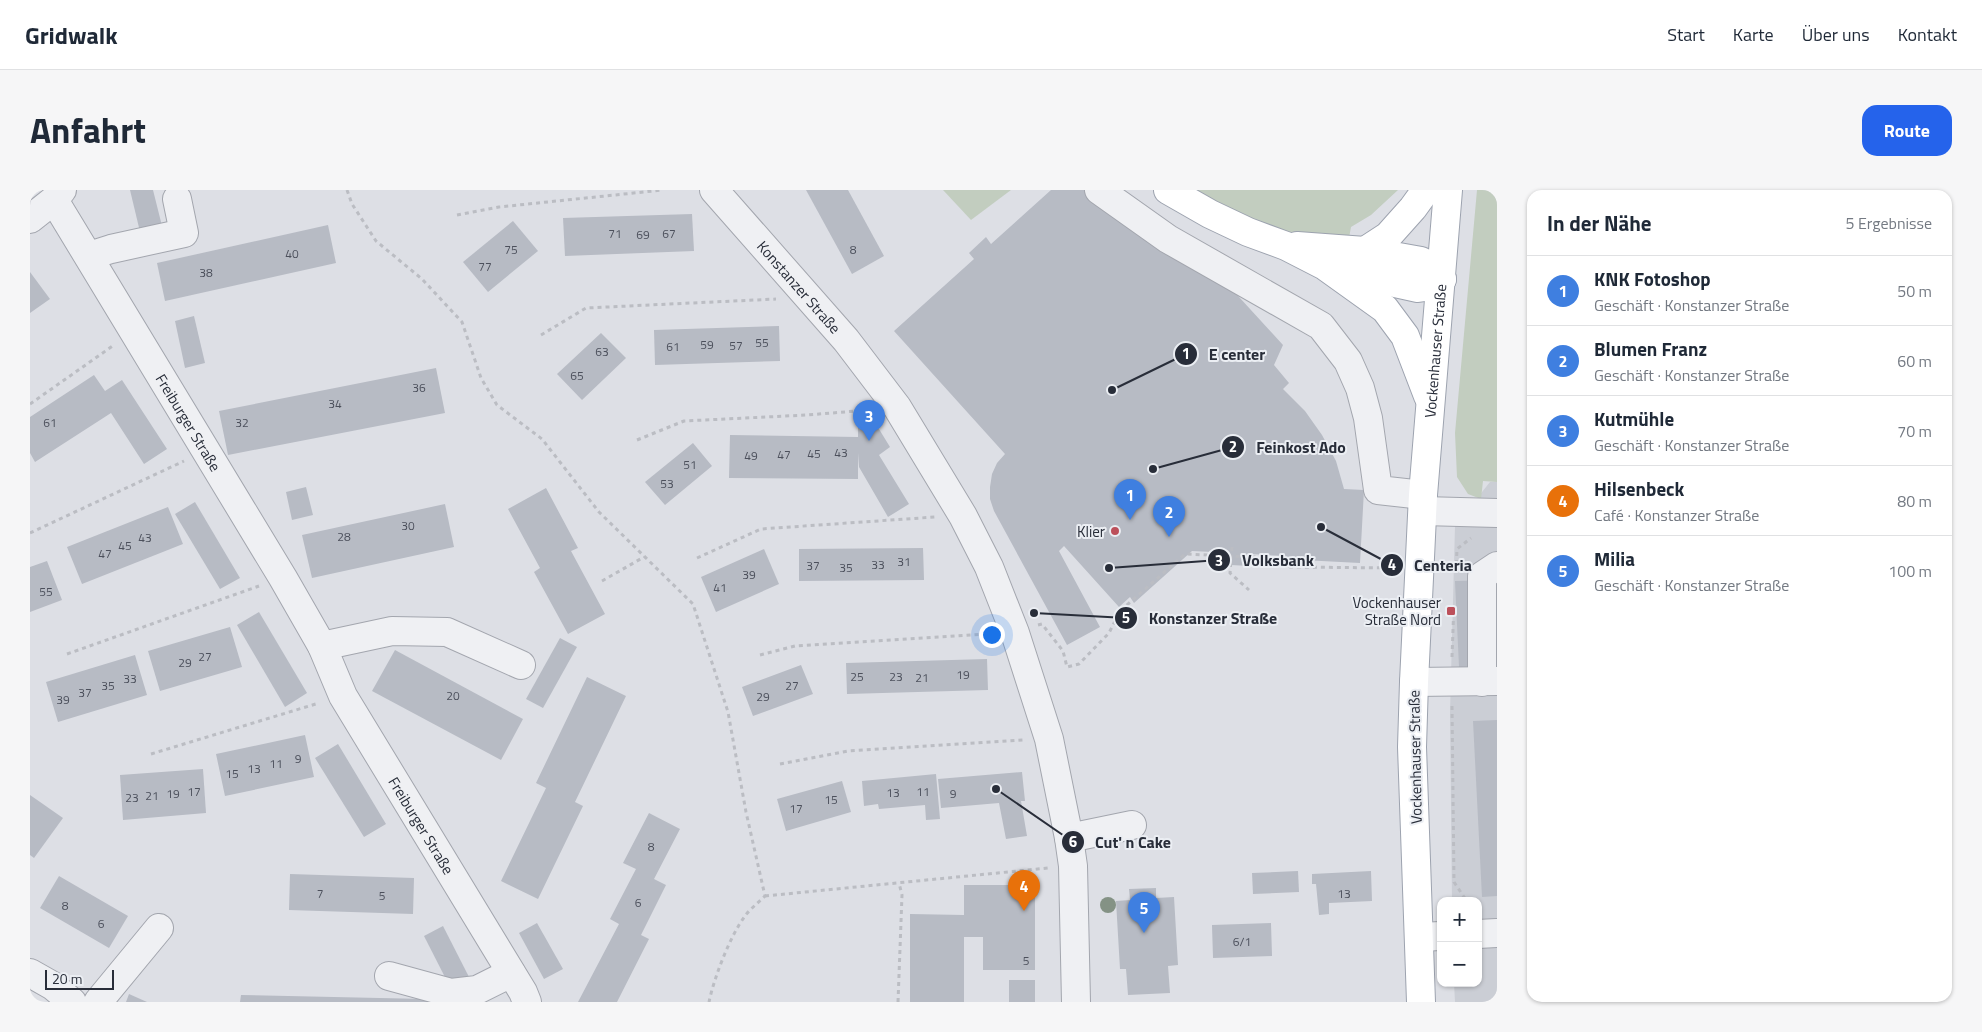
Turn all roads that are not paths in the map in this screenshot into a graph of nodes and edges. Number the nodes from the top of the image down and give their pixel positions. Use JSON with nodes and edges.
{"nodes":[{"id":1,"x":714,"y":190,"type":"edge"},
{"id":2,"x":1099,"y":190,"type":"edge"},
{"id":3,"x":1168,"y":190,"type":"edge"},
{"id":4,"x":1426,"y":190,"type":"edge"},
{"id":5,"x":1448,"y":190,"type":"edge"},
{"id":6,"x":58,"y":195,"type":"edge"},
{"id":7,"x":177,"y":199,"type":"dead end"},
{"id":8,"x":30,"y":219,"type":"edge"},
{"id":9,"x":1286,"y":246,"type":"junction"},
{"id":10,"x":1366,"y":251,"type":"junction"},
{"id":11,"x":89,"y":256,"type":"junction"},
{"id":12,"x":1325,"y":266,"type":"junction"},
{"id":13,"x":1442,"y":279,"type":"junction"},
{"id":14,"x":1430,"y":402,"type":"junction"},
{"id":15,"x":1423,"y":503,"type":"junction"},
{"id":16,"x":1497,"y":514,"type":"edge"},
{"id":17,"x":1497,"y":566,"type":"edge"},
{"id":18,"x":322,"y":646,"type":"junction"},
{"id":19,"x":521,"y":665,"type":"dead end"},
{"id":20,"x":1490,"y":681,"type":"edge"},
{"id":21,"x":1414,"y":682,"type":"junction"},
{"id":22,"x":1132,"y":825,"type":"dead end"},
{"id":23,"x":1069,"y":838,"type":"junction"},
{"id":24,"x":159,"y":928,"type":"dead end"},
{"id":25,"x":1497,"y":933,"type":"edge"},
{"id":26,"x":1482,"y":934,"type":"edge"},
{"id":27,"x":1430,"y":937,"type":"edge"},
{"id":28,"x":30,"y":973,"type":"edge"},
{"id":29,"x":511,"y":973,"type":"junction"},
{"id":30,"x":389,"y":976,"type":"dead end"},
{"id":31,"x":72,"y":1002,"type":"edge"},
{"id":32,"x":98,"y":1002,"type":"edge"},
{"id":33,"x":527,"y":1002,"type":"edge"},
{"id":34,"x":1076,"y":1002,"type":"edge"},
{"id":35,"x":1421,"y":1002,"type":"edge"}],
"edges":[{"from":1,"to":23,"type":"street","name":"Konstanzer Straße"},
{"from":2,"to":15,"type":"street"},
{"from":3,"to":9,"type":"main road"},
{"from":4,"to":10,"type":"main road"},
{"from":5,"to":13,"type":"main road","name":"Vockenhauser Straße"},
{"from":6,"to":8,"type":"street"},
{"from":6,"to":11,"type":"street","name":"Freiburger Straße"},
{"from":7,"to":11,"type":"street"},
{"from":9,"to":10,"type":"main road"},
{"from":9,"to":12,"type":"main road"},
{"from":10,"to":13,"type":"main road"},
{"from":11,"to":18,"type":"street","name":"Freiburger Straße"},
{"from":12,"to":13,"type":"main road"},
{"from":12,"to":14,"type":"main road"},
{"from":13,"to":14,"type":"main road","name":"Vockenhauser Straße"},
{"from":14,"to":15,"type":"main road","name":"Vockenhauser Straße"},
{"from":15,"to":16,"type":"street"},
{"from":15,"to":21,"type":"main road","name":"Vockenhauser Straße"},
{"from":17,"to":20,"type":"street"},
{"from":18,"to":19,"type":"street"},
{"from":18,"to":29,"type":"street","name":"Freiburger Straße"},
{"from":20,"to":21,"type":"street"},
{"from":21,"to":27,"type":"main road","name":"Vockenhauser Straße"},
{"from":22,"to":23,"type":"street"},
{"from":23,"to":34,"type":"street","name":"Konstanzer Straße"},
{"from":24,"to":32,"type":"street"},
{"from":25,"to":26,"type":"street"},
{"from":27,"to":35,"type":"main road","name":"Vockenhauser Straße"},
{"from":28,"to":31,"type":"street"},
{"from":29,"to":30,"type":"street"},
{"from":29,"to":33,"type":"street","name":"Freiburger Straße"}]}
